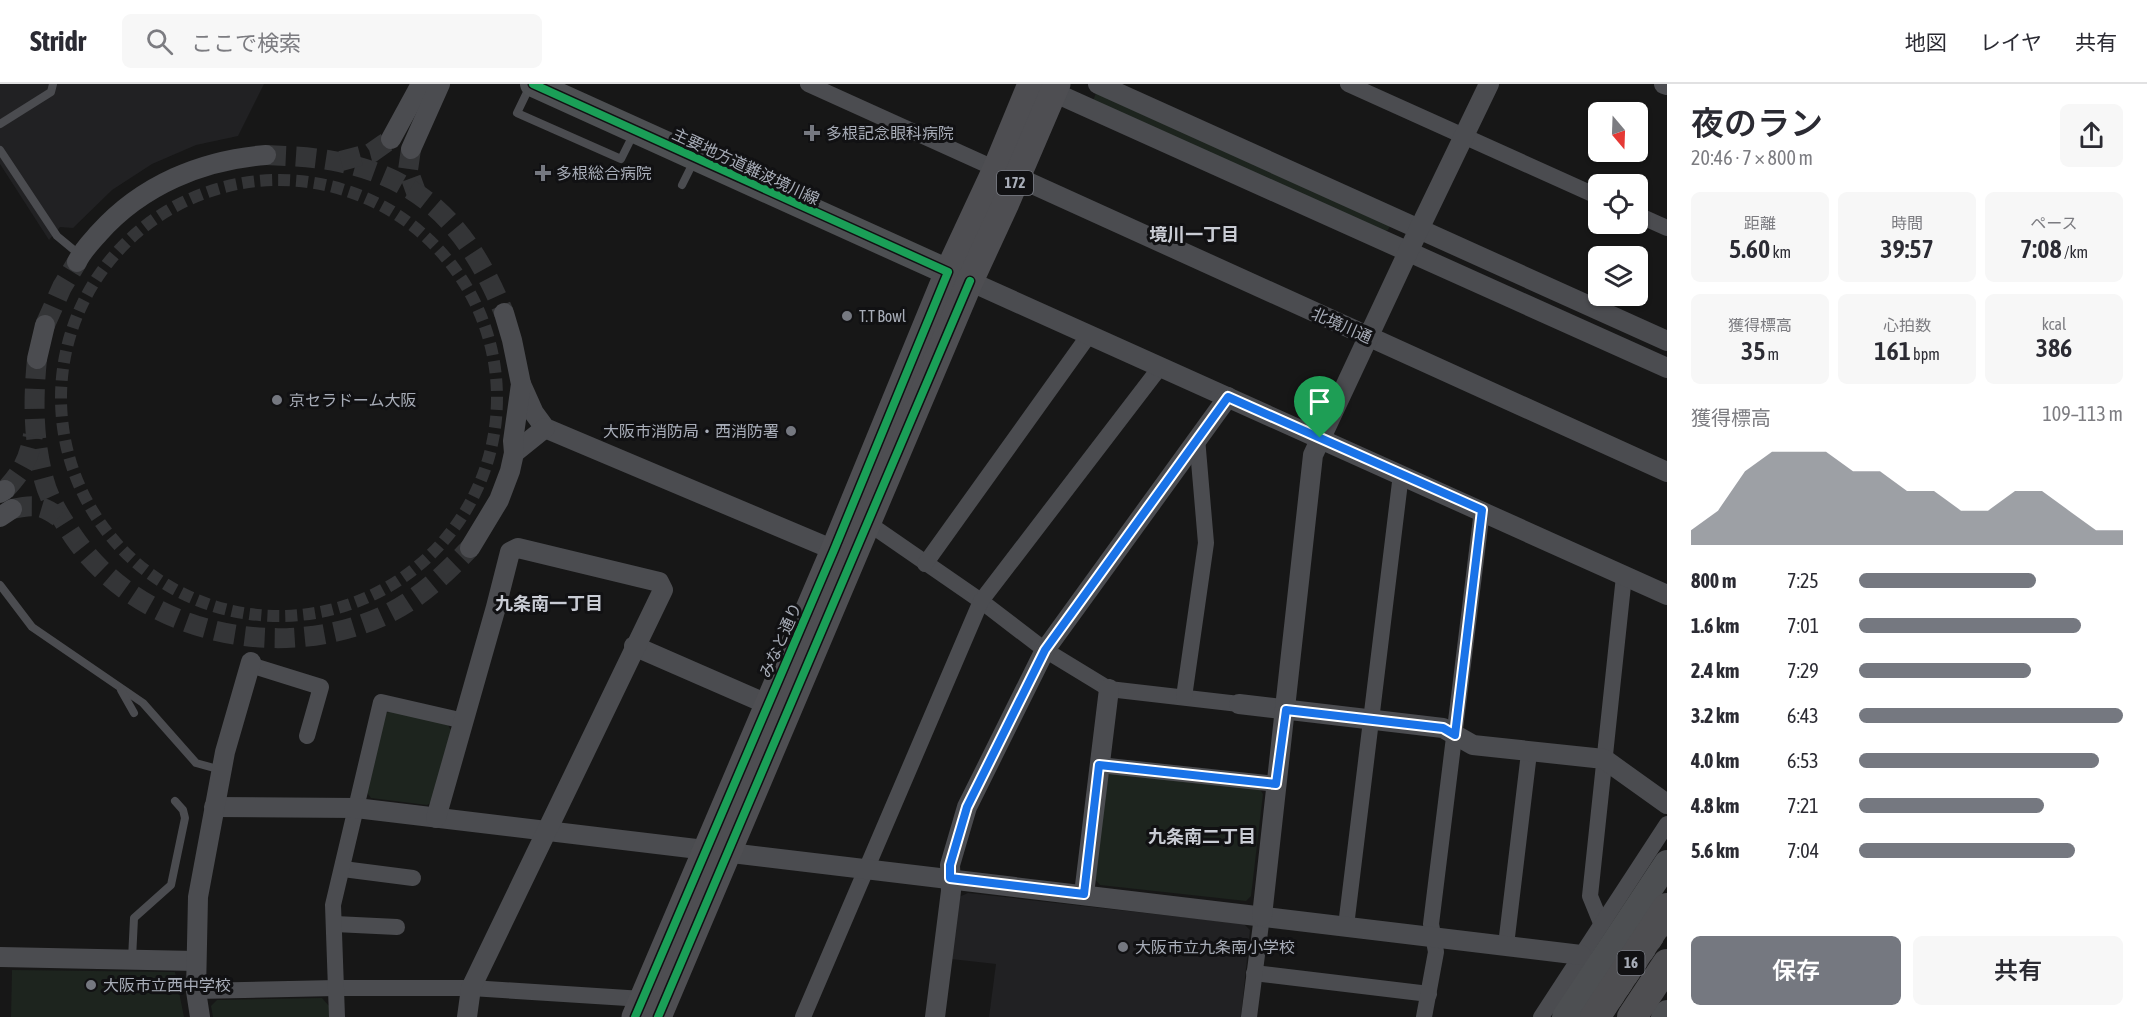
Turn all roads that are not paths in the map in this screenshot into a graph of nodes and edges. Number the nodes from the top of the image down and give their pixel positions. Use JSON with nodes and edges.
{"nodes":[{"id":1,"x":53,"y":84,"type":"edge"},
{"id":2,"x":421,"y":84,"type":"edge"},
{"id":3,"x":440,"y":84,"type":"edge"},
{"id":4,"x":532,"y":84,"type":"edge"},
{"id":5,"x":808,"y":84,"type":"edge"},
{"id":6,"x":1098,"y":84,"type":"edge"},
{"id":7,"x":1348,"y":84,"type":"edge"},
{"id":8,"x":1489,"y":84,"type":"edge"},
{"id":9,"x":1047,"y":87,"type":"edge"},
{"id":10,"x":0,"y":124,"type":"edge"},
{"id":11,"x":1463,"y":136,"type":"junction"},
{"id":12,"x":391,"y":140,"type":"tunnel mouth"},
{"id":13,"x":411,"y":149,"type":"tunnel mouth"},
{"id":14,"x":0,"y":150,"type":"edge"},
{"id":15,"x":266,"y":155,"type":"tunnel mouth"},
{"id":16,"x":696,"y":158,"type":"junction"},
{"id":17,"x":1006,"y":173,"type":"junction"},
{"id":18,"x":682,"y":185,"type":"dead end"},
{"id":19,"x":1588,"y":192,"type":"edge"},
{"id":20,"x":1648,"y":219,"type":"edge"},
{"id":21,"x":1667,"y":228,"type":"edge"},
{"id":22,"x":1420,"y":229,"type":"junction"},
{"id":23,"x":1409,"y":250,"type":"junction"},
{"id":24,"x":78,"y":258,"type":"joint"},
{"id":25,"x":959,"y":276,"type":"junction"},
{"id":26,"x":504,"y":313,"type":"tunnel mouth"},
{"id":27,"x":45,"y":325,"type":"tunnel mouth"},
{"id":28,"x":1089,"y":335,"type":"junction"},
{"id":29,"x":1368,"y":336,"type":"junction"},
{"id":30,"x":1667,"y":341,"type":"edge"},
{"id":31,"x":37,"y":359,"type":"tunnel mouth"},
{"id":32,"x":1161,"y":366,"type":"junction"},
{"id":33,"x":1667,"y":368,"type":"edge"},
{"id":34,"x":521,"y":384,"type":"junction"},
{"id":35,"x":1228,"y":397,"type":"junction"},
{"id":36,"x":545,"y":428,"type":"junction"},
{"id":37,"x":1197,"y":438,"type":"junction"},
{"id":38,"x":1320,"y":438,"type":"junction"},
{"id":39,"x":514,"y":453,"type":"junction"},
{"id":40,"x":1667,"y":472,"type":"edge"},
{"id":41,"x":1401,"y":474,"type":"junction"},
{"id":42,"x":1482,"y":510,"type":"junction"},
{"id":43,"x":868,"y":523,"type":"junction"},
{"id":44,"x":470,"y":548,"type":"tunnel mouth"},
{"id":45,"x":834,"y":550,"type":"junction"},
{"id":46,"x":925,"y":564,"type":"junction"},
{"id":47,"x":1624,"y":576,"type":"junction"},
{"id":48,"x":0,"y":585,"type":"edge"},
{"id":49,"x":1667,"y":595,"type":"edge"},
{"id":50,"x":981,"y":602,"type":"junction"},
{"id":51,"x":634,"y":646,"type":"junction"},
{"id":52,"x":1045,"y":650,"type":"junction"},
{"id":53,"x":251,"y":664,"type":"joint"},
{"id":54,"x":119,"y":687,"type":"junction"},
{"id":55,"x":1109,"y":688,"type":"junction"},
{"id":56,"x":1184,"y":697,"type":"junction"},
{"id":57,"x":1239,"y":704,"type":"joint"},
{"id":58,"x":767,"y":705,"type":"junction"},
{"id":59,"x":1286,"y":710,"type":"junction"},
{"id":60,"x":134,"y":713,"type":"dead end"},
{"id":61,"x":1371,"y":720,"type":"junction"},
{"id":62,"x":464,"y":721,"type":"junction"},
{"id":63,"x":1455,"y":735,"type":"junction"},
{"id":64,"x":307,"y":736,"type":"dead end"},
{"id":65,"x":1529,"y":753,"type":"junction"},
{"id":66,"x":1604,"y":759,"type":"junction"},
{"id":67,"x":1099,"y":765,"type":"junction"},
{"id":68,"x":222,"y":770,"type":"junction"},
{"id":69,"x":1276,"y":784,"type":"junction"},
{"id":70,"x":175,"y":801,"type":"dead end"},
{"id":71,"x":1667,"y":804,"type":"edge"},
{"id":72,"x":214,"y":807,"type":"junction"},
{"id":73,"x":356,"y":808,"type":"junction"},
{"id":74,"x":436,"y":818,"type":"junction"},
{"id":75,"x":1667,"y":824,"type":"edge"},
{"id":76,"x":547,"y":831,"type":"junction"},
{"id":77,"x":717,"y":851,"type":"junction"},
{"id":78,"x":1667,"y":862,"type":"edge"},
{"id":79,"x":343,"y":869,"type":"junction"},
{"id":80,"x":866,"y":870,"type":"junction"},
{"id":81,"x":413,"y":878,"type":"dead end"},
{"id":82,"x":950,"y":878,"type":"junction"},
{"id":83,"x":1084,"y":894,"type":"junction"},
{"id":84,"x":1667,"y":908,"type":"edge"},
{"id":85,"x":1262,"y":916,"type":"junction"},
{"id":86,"x":1601,"y":923,"type":"junction"},
{"id":87,"x":334,"y":924,"type":"junction"},
{"id":88,"x":1346,"y":926,"type":"junction"},
{"id":89,"x":397,"y":927,"type":"dead end"},
{"id":90,"x":1434,"y":938,"type":"junction"},
{"id":91,"x":1506,"y":945,"type":"junction"},
{"id":92,"x":0,"y":957,"type":"edge"},
{"id":93,"x":1592,"y":957,"type":"junction"},
{"id":94,"x":132,"y":959,"type":"junction"},
{"id":95,"x":196,"y":961,"type":"junction"},
{"id":96,"x":1667,"y":965,"type":"edge"},
{"id":97,"x":1254,"y":973,"type":"junction"},
{"id":98,"x":336,"y":988,"type":"junction"},
{"id":99,"x":471,"y":988,"type":"junction"},
{"id":100,"x":196,"y":991,"type":"junction"},
{"id":101,"x":1429,"y":994,"type":"junction"},
{"id":102,"x":652,"y":1013,"type":"edge"},
{"id":103,"x":200,"y":1017,"type":"edge"},
{"id":104,"x":337,"y":1017,"type":"edge"},
{"id":105,"x":467,"y":1017,"type":"edge"},
{"id":106,"x":803,"y":1017,"type":"edge"},
{"id":107,"x":935,"y":1017,"type":"edge"},
{"id":108,"x":1249,"y":1017,"type":"edge"},
{"id":109,"x":1424,"y":1017,"type":"edge"},
{"id":110,"x":1541,"y":1017,"type":"edge"},
{"id":111,"x":1565,"y":1017,"type":"edge"},
{"id":112,"x":1595,"y":1017,"type":"edge"},
{"id":113,"x":1632,"y":1017,"type":"edge"}],
"edges":[{"from":1,"to":10,"type":"lane"},
{"from":2,"to":12,"type":"street"},
{"from":3,"to":13,"type":"street"},
{"from":4,"to":16,"type":"main road","name":"主要地方道難波境川線"},
{"from":5,"to":17,"type":"street"},
{"from":6,"to":22,"type":"street"},
{"from":7,"to":11,"type":"street"},
{"from":8,"to":11,"type":"street"},
{"from":9,"to":17,"type":"highway","name":"みなと通り","number":"172"},
{"from":9,"to":23,"type":"street"},
{"from":11,"to":19,"type":"street"},
{"from":11,"to":22,"type":"street"},
{"from":14,"to":24,"type":"lane"},
{"from":15,"to":24,"type":"street"},
{"from":16,"to":18,"type":"lane"},
{"from":16,"to":25,"type":"main road","name":"主要地方道難波境川線"},
{"from":17,"to":25,"type":"highway","name":"みなと通り","number":"172"},
{"from":17,"to":29,"type":"street","name":"北境川通"},
{"from":20,"to":21,"type":"street"},
{"from":22,"to":23,"type":"street"},
{"from":22,"to":30,"type":"street"},
{"from":23,"to":29,"type":"street"},
{"from":23,"to":33,"type":"street"},
{"from":25,"to":28,"type":"street"},
{"from":25,"to":43,"type":"highway","name":"みなと通り","number":"172"},
{"from":25,"to":45,"type":"highway","name":"みなと通り","number":"172"},
{"from":26,"to":34,"type":"street"},
{"from":27,"to":31,"type":"street"},
{"from":28,"to":32,"type":"street"},
{"from":28,"to":46,"type":"street"},
{"from":29,"to":38,"type":"street"},
{"from":29,"to":40,"type":"street","name":"北境川通"},
{"from":32,"to":35,"type":"street"},
{"from":32,"to":50,"type":"street"},
{"from":34,"to":36,"type":"street"},
{"from":34,"to":39,"type":"street"},
{"from":35,"to":37,"type":"street"},
{"from":35,"to":38,"type":"street"},
{"from":36,"to":39,"type":"street"},
{"from":36,"to":45,"type":"street"},
{"from":37,"to":52,"type":"street"},
{"from":37,"to":56,"type":"street"},
{"from":38,"to":41,"type":"street"},
{"from":38,"to":59,"type":"street"},
{"from":39,"to":44,"type":"street"},
{"from":41,"to":42,"type":"street"},
{"from":41,"to":61,"type":"street"},
{"from":42,"to":47,"type":"street"},
{"from":42,"to":63,"type":"street"},
{"from":43,"to":46,"type":"street"},
{"from":43,"to":77,"type":"highway","name":"みなと通り","number":"172"},
{"from":45,"to":58,"type":"highway","name":"みなと通り","number":"172"},
{"from":46,"to":50,"type":"street"},
{"from":47,"to":49,"type":"street"},
{"from":47,"to":66,"type":"street"},
{"from":48,"to":54,"type":"lane"},
{"from":50,"to":52,"type":"street"},
{"from":50,"to":80,"type":"street"},
{"from":51,"to":58,"type":"street"},
{"from":51,"to":62,"type":"street"},
{"from":51,"to":76,"type":"street"},
{"from":52,"to":55,"type":"street"},
{"from":52,"to":82,"type":"street"},
{"from":53,"to":64,"type":"street"},
{"from":53,"to":68,"type":"street"},
{"from":54,"to":60,"type":"lane"},
{"from":54,"to":68,"type":"lane"},
{"from":55,"to":56,"type":"street"},
{"from":55,"to":67,"type":"street"},
{"from":56,"to":57,"type":"street"},
{"from":57,"to":59,"type":"street"},
{"from":58,"to":77,"type":"highway","name":"みなと通り","number":"172"},
{"from":59,"to":61,"type":"street"},
{"from":59,"to":69,"type":"street"},
{"from":61,"to":63,"type":"street"},
{"from":61,"to":88,"type":"street"},
{"from":62,"to":73,"type":"street"},
{"from":62,"to":74,"type":"street"},
{"from":63,"to":65,"type":"street"},
{"from":63,"to":90,"type":"street"},
{"from":65,"to":66,"type":"street"},
{"from":65,"to":91,"type":"street"},
{"from":66,"to":71,"type":"street"},
{"from":66,"to":86,"type":"street"},
{"from":67,"to":69,"type":"street"},
{"from":67,"to":83,"type":"street"},
{"from":68,"to":72,"type":"street"},
{"from":69,"to":85,"type":"street"},
{"from":70,"to":94,"type":"lane"},
{"from":72,"to":73,"type":"street"},
{"from":72,"to":95,"type":"street"},
{"from":73,"to":74,"type":"street"},
{"from":73,"to":79,"type":"street"},
{"from":74,"to":76,"type":"street"},
{"from":75,"to":86,"type":"street"},
{"from":76,"to":77,"type":"street"},
{"from":76,"to":99,"type":"street"},
{"from":77,"to":80,"type":"street"},
{"from":77,"to":102,"type":"highway","name":"みなと通り","number":"172"},
{"from":78,"to":93,"type":"main road"},
{"from":79,"to":81,"type":"street"},
{"from":79,"to":87,"type":"street"},
{"from":80,"to":82,"type":"street"},
{"from":80,"to":106,"type":"street"},
{"from":82,"to":83,"type":"street"},
{"from":82,"to":107,"type":"street"},
{"from":83,"to":85,"type":"street"},
{"from":84,"to":112,"type":"highway","number":"16","bridge":true},
{"from":85,"to":88,"type":"street"},
{"from":85,"to":97,"type":"street"},
{"from":86,"to":93,"type":"street"},
{"from":87,"to":89,"type":"street"},
{"from":87,"to":98,"type":"street"},
{"from":88,"to":90,"type":"street"},
{"from":90,"to":91,"type":"street"},
{"from":90,"to":101,"type":"street"},
{"from":91,"to":93,"type":"street"},
{"from":92,"to":94,"type":"street"},
{"from":93,"to":96,"type":"street"},
{"from":93,"to":110,"type":"street"},
{"from":93,"to":111,"type":"main road"},
{"from":94,"to":95,"type":"street"},
{"from":95,"to":100,"type":"street"},
{"from":96,"to":113,"type":"highway","number":"16","bridge":true},
{"from":97,"to":101,"type":"street"},
{"from":97,"to":108,"type":"street"},
{"from":98,"to":99,"type":"street"},
{"from":98,"to":100,"type":"street"},
{"from":98,"to":104,"type":"street"},
{"from":99,"to":102,"type":"street"},
{"from":99,"to":105,"type":"street"},
{"from":100,"to":103,"type":"street"},
{"from":101,"to":109,"type":"street"}]}
